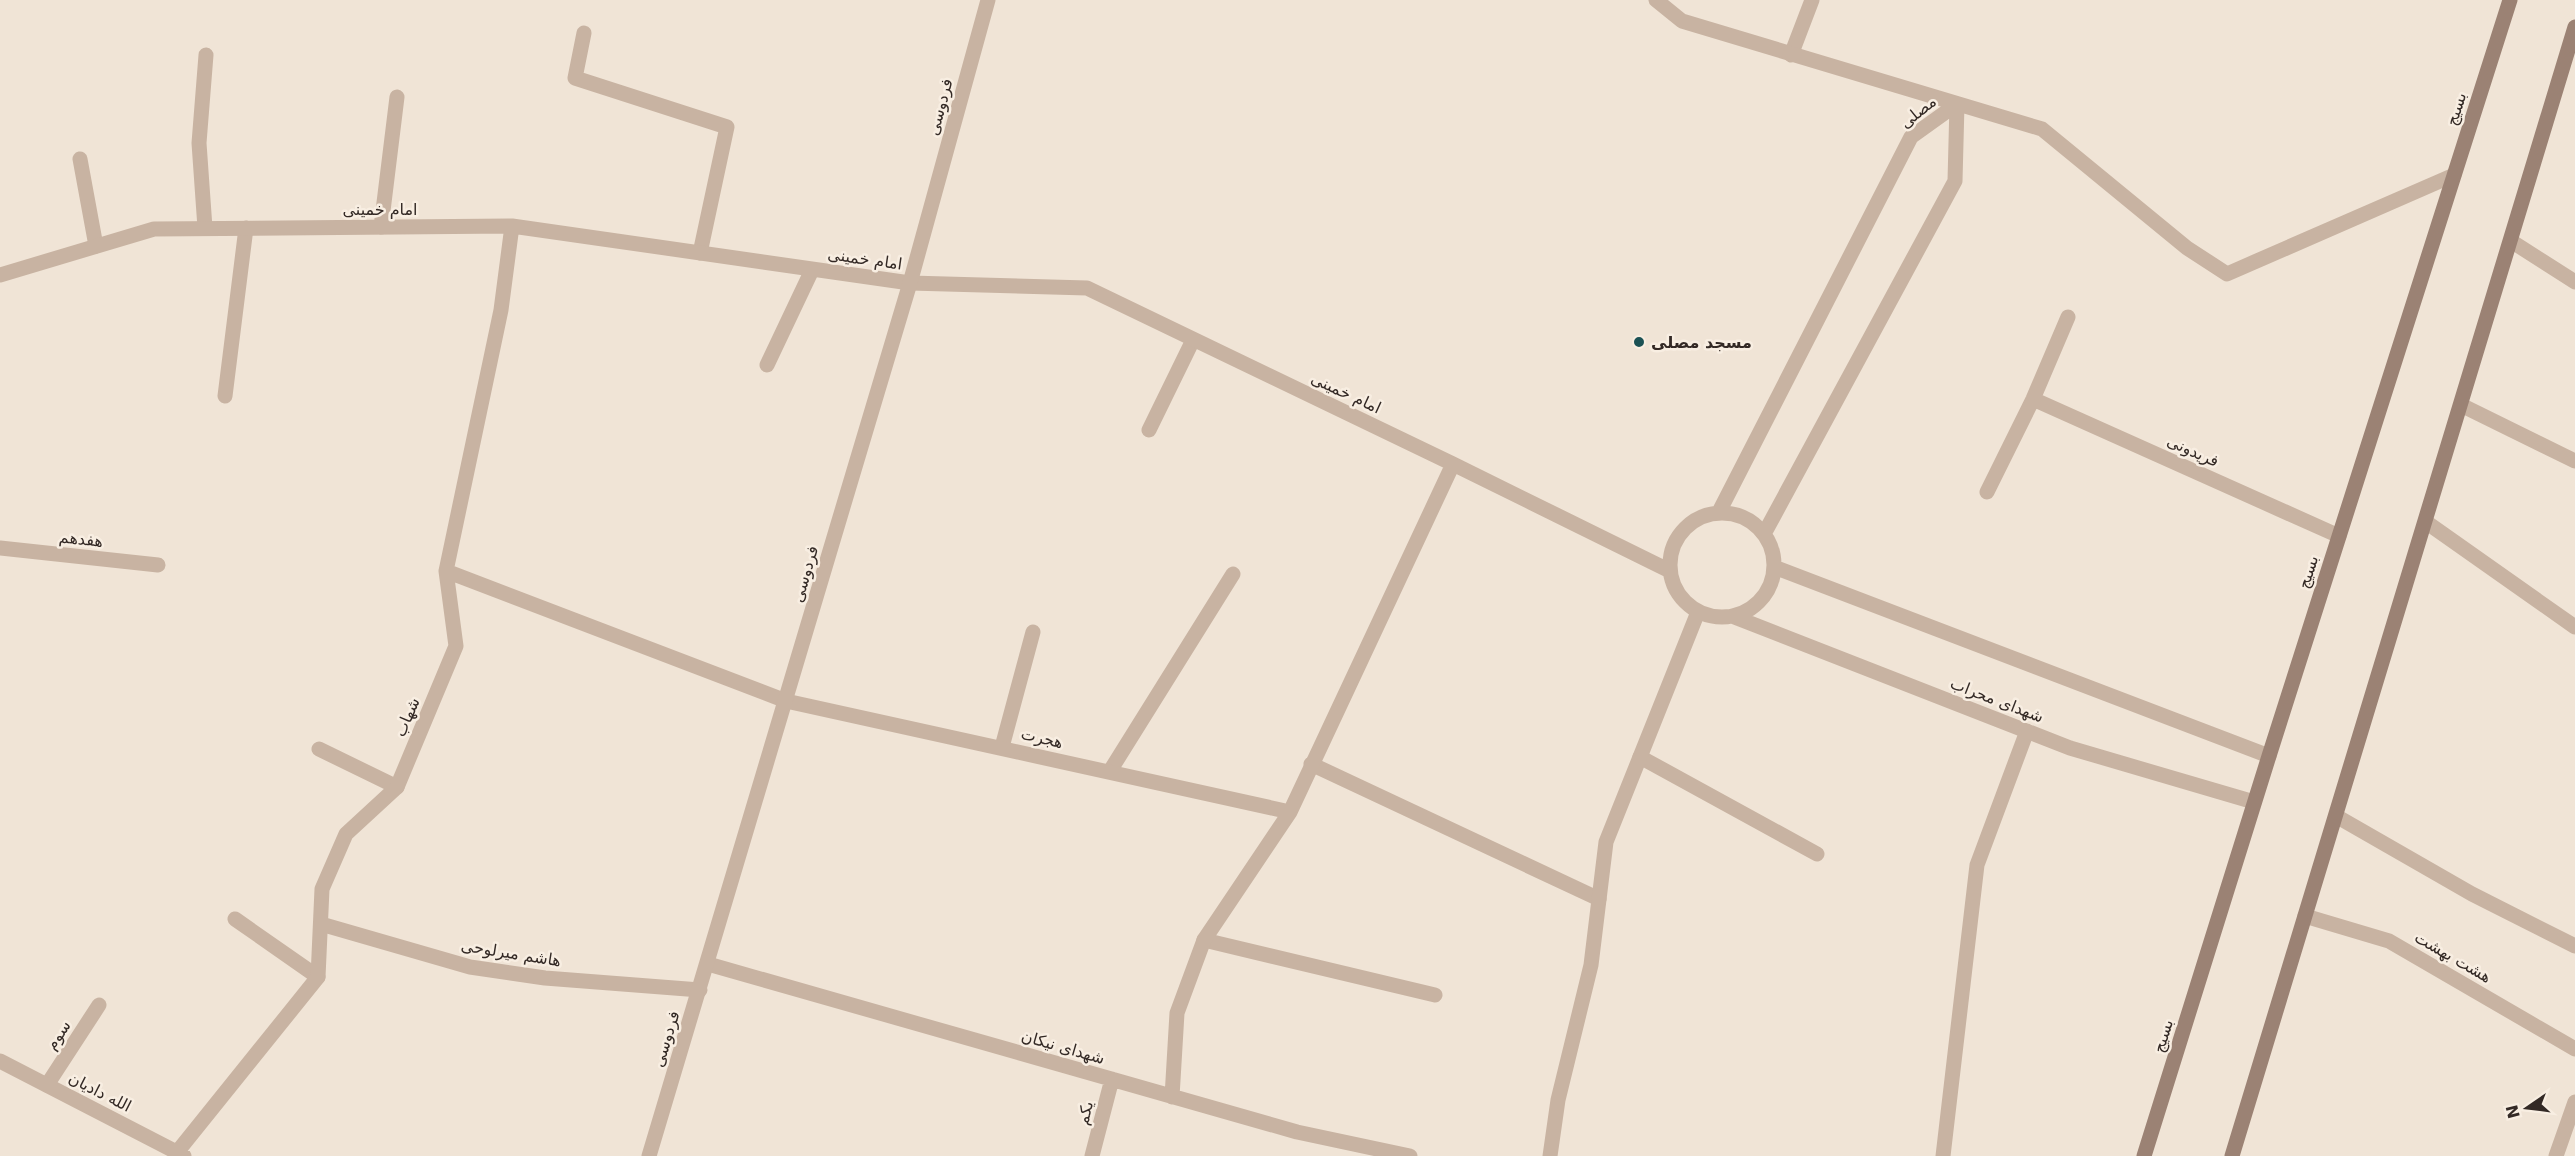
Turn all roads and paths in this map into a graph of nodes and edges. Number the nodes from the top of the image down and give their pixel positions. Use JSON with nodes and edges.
{"nodes":[{"id":1,"x":988,"y":0,"type":"edge"},
{"id":2,"x":1656,"y":0,"type":"edge"},
{"id":3,"x":1812,"y":0,"type":"edge"},
{"id":4,"x":2510,"y":0,"type":"edge"},
{"id":5,"x":2575,"y":27,"type":"edge"},
{"id":6,"x":584,"y":33,"type":"dead end"},
{"id":7,"x":206,"y":55,"type":"dead end"},
{"id":8,"x":1791,"y":55,"type":"junction"},
{"id":9,"x":397,"y":97,"type":"dead end"},
{"id":10,"x":1957,"y":104,"type":"junction"},
{"id":11,"x":80,"y":159,"type":"dead end"},
{"id":12,"x":2454,"y":174,"type":"junction"},
{"id":13,"x":512,"y":226,"type":"junction"},
{"id":14,"x":381,"y":227,"type":"junction"},
{"id":15,"x":205,"y":228,"type":"junction"},
{"id":16,"x":246,"y":228,"type":"junction"},
{"id":17,"x":2511,"y":241,"type":"junction"},
{"id":18,"x":96,"y":246,"type":"junction"},
{"id":19,"x":700,"y":253,"type":"junction"},
{"id":20,"x":812,"y":270,"type":"junction"},
{"id":21,"x":0,"y":275,"type":"edge"},
{"id":22,"x":2575,"y":282,"type":"edge"},
{"id":23,"x":910,"y":283,"type":"junction"},
{"id":24,"x":2068,"y":317,"type":"dead end"},
{"id":25,"x":1193,"y":340,"type":"junction"},
{"id":26,"x":767,"y":365,"type":"dead end"},
{"id":27,"x":225,"y":396,"type":"dead end"},
{"id":28,"x":2033,"y":399,"type":"junction"},
{"id":29,"x":2462,"y":405,"type":"junction"},
{"id":30,"x":1149,"y":430,"type":"dead end"},
{"id":31,"x":2575,"y":461,"type":"edge"},
{"id":32,"x":1454,"y":464,"type":"junction"},
{"id":33,"x":1988,"y":492,"type":"dead end"},
{"id":34,"x":1719,"y":512,"type":"junction"},
{"id":35,"x":2426,"y":522,"type":"junction"},
{"id":36,"x":1764,"y":534,"type":"junction"},
{"id":37,"x":2339,"y":536,"type":"junction"},
{"id":38,"x":0,"y":548,"type":"edge"},
{"id":39,"x":158,"y":565,"type":"dead end"},
{"id":40,"x":1774,"y":567,"type":"junction"},
{"id":41,"x":446,"y":571,"type":"junction"},
{"id":42,"x":1670,"y":571,"type":"junction"},
{"id":43,"x":1233,"y":574,"type":"dead end"},
{"id":44,"x":1698,"y":612,"type":"junction"},
{"id":45,"x":1732,"y":616,"type":"junction"},
{"id":46,"x":2575,"y":627,"type":"edge"},
{"id":47,"x":1033,"y":632,"type":"dead end"},
{"id":48,"x":786,"y":701,"type":"junction"},
{"id":49,"x":2027,"y":731,"type":"junction"},
{"id":50,"x":1002,"y":747,"type":"junction"},
{"id":51,"x":319,"y":749,"type":"dead end"},
{"id":52,"x":2269,"y":756,"type":"junction"},
{"id":53,"x":1640,"y":757,"type":"junction"},
{"id":54,"x":1311,"y":764,"type":"junction"},
{"id":55,"x":1110,"y":771,"type":"junction"},
{"id":56,"x":397,"y":788,"type":"junction"},
{"id":57,"x":2254,"y":802,"type":"junction"},
{"id":58,"x":1290,"y":812,"type":"junction"},
{"id":59,"x":2336,"y":816,"type":"junction"},
{"id":60,"x":1817,"y":854,"type":"dead end"},
{"id":61,"x":1599,"y":899,"type":"junction"},
{"id":62,"x":2305,"y":916,"type":"junction"},
{"id":63,"x":236,"y":919,"type":"dead end"},
{"id":64,"x":321,"y":924,"type":"junction"},
{"id":65,"x":1204,"y":940,"type":"junction"},
{"id":66,"x":2575,"y":946,"type":"edge"},
{"id":67,"x":708,"y":964,"type":"junction"},
{"id":68,"x":318,"y":976,"type":"junction"},
{"id":69,"x":700,"y":990,"type":"junction"},
{"id":70,"x":1435,"y":994,"type":"dead end"},
{"id":71,"x":99,"y":1005,"type":"dead end"},
{"id":72,"x":2575,"y":1049,"type":"edge"},
{"id":73,"x":0,"y":1061,"type":"edge"},
{"id":74,"x":1112,"y":1079,"type":"junction"},
{"id":75,"x":47,"y":1085,"type":"junction"},
{"id":76,"x":1172,"y":1097,"type":"junction"},
{"id":77,"x":2575,"y":1102,"type":"edge"},
{"id":78,"x":178,"y":1155,"type":"edge"},
{"id":79,"x":649,"y":1156,"type":"edge"},
{"id":80,"x":1092,"y":1156,"type":"edge"},
{"id":81,"x":1410,"y":1156,"type":"edge"},
{"id":82,"x":1551,"y":1156,"type":"edge"},
{"id":83,"x":1943,"y":1156,"type":"edge"},
{"id":84,"x":2144,"y":1156,"type":"edge"},
{"id":85,"x":2232,"y":1156,"type":"edge"},
{"id":86,"x":2556,"y":1156,"type":"edge"}],
"edges":[{"from":1,"to":23,"type":"street","name":"فردوسی"},
{"from":2,"to":8,"type":"street"},
{"from":3,"to":8,"type":"street"},
{"from":4,"to":12,"type":"main road","name":"بسیج"},
{"from":5,"to":17,"type":"main road"},
{"from":6,"to":19,"type":"street"},
{"from":7,"to":15,"type":"street"},
{"from":8,"to":10,"type":"street"},
{"from":9,"to":14,"type":"street"},
{"from":10,"to":12,"type":"street"},
{"from":10,"to":34,"type":"street","name":"مصلی"},
{"from":10,"to":36,"type":"street","name":"مصلی"},
{"from":11,"to":18,"type":"street"},
{"from":12,"to":37,"type":"main road","name":"بسیج"},
{"from":13,"to":14,"type":"street","name":"امام خمینی"},
{"from":13,"to":19,"type":"street","name":"امام خمینی"},
{"from":13,"to":41,"type":"street","name":"شهاب"},
{"from":14,"to":16,"type":"street","name":"امام خمینی"},
{"from":15,"to":16,"type":"street","name":"امام خمینی"},
{"from":15,"to":18,"type":"street","name":"امام خمینی"},
{"from":16,"to":27,"type":"street"},
{"from":17,"to":22,"type":"street"},
{"from":17,"to":29,"type":"main road"},
{"from":18,"to":21,"type":"street","name":"امام خمینی"},
{"from":19,"to":20,"type":"street","name":"امام خمینی"},
{"from":20,"to":23,"type":"street","name":"امام خمینی"},
{"from":20,"to":26,"type":"street"},
{"from":23,"to":25,"type":"street","name":"امام خمینی"},
{"from":23,"to":48,"type":"street","name":"فردوسی"},
{"from":24,"to":28,"type":"street"},
{"from":25,"to":30,"type":"street"},
{"from":25,"to":32,"type":"street","name":"امام خمینی"},
{"from":28,"to":33,"type":"street"},
{"from":28,"to":37,"type":"street","name":"فریدونی"},
{"from":29,"to":31,"type":"street"},
{"from":29,"to":35,"type":"main road"},
{"from":32,"to":42,"type":"street","name":"امام خمینی"},
{"from":32,"to":54,"type":"street"},
{"from":34,"to":36,"type":"street"},
{"from":34,"to":42,"type":"street"},
{"from":35,"to":46,"type":"street"},
{"from":35,"to":59,"type":"main road"},
{"from":36,"to":40,"type":"street"},
{"from":37,"to":52,"type":"main road","name":"بسیج"},
{"from":38,"to":39,"type":"street","name":"هفدهم"},
{"from":40,"to":45,"type":"street"},
{"from":40,"to":52,"type":"street"},
{"from":41,"to":48,"type":"street","name":"هجرت"},
{"from":41,"to":56,"type":"street","name":"شهاب"},
{"from":42,"to":44,"type":"street"},
{"from":43,"to":55,"type":"street"},
{"from":44,"to":45,"type":"street"},
{"from":44,"to":53,"type":"street"},
{"from":45,"to":49,"type":"street","name":"شهدای محراب"},
{"from":47,"to":50,"type":"street"},
{"from":48,"to":50,"type":"street","name":"هجرت"},
{"from":48,"to":67,"type":"street","name":"فردوسی"},
{"from":49,"to":57,"type":"street","name":"شهدای محراب"},
{"from":49,"to":83,"type":"street"},
{"from":50,"to":55,"type":"street","name":"هجرت"},
{"from":51,"to":56,"type":"street"},
{"from":52,"to":57,"type":"main road","name":"بسیج"},
{"from":53,"to":60,"type":"street"},
{"from":53,"to":61,"type":"street"},
{"from":54,"to":58,"type":"street"},
{"from":54,"to":61,"type":"street"},
{"from":55,"to":58,"type":"street","name":"هجرت"},
{"from":56,"to":64,"type":"street","name":"شهاب"},
{"from":57,"to":84,"type":"main road","name":"بسیج"},
{"from":58,"to":65,"type":"street"},
{"from":59,"to":62,"type":"main road"},
{"from":59,"to":66,"type":"street"},
{"from":61,"to":82,"type":"street"},
{"from":62,"to":72,"type":"street","name":"هشت بهشت"},
{"from":62,"to":85,"type":"main road"},
{"from":63,"to":68,"type":"street"},
{"from":64,"to":68,"type":"street","name":"شهاب"},
{"from":64,"to":69,"type":"street","name":"هاشم میرلوحی"},
{"from":65,"to":70,"type":"street"},
{"from":65,"to":76,"type":"street"},
{"from":67,"to":69,"type":"street","name":"فردوسی"},
{"from":67,"to":74,"type":"street","name":"شهدای نیکان"},
{"from":68,"to":78,"type":"street"},
{"from":69,"to":79,"type":"street","name":"فردوسی"},
{"from":71,"to":75,"type":"street","name":"سوم"},
{"from":73,"to":75,"type":"street","name":"الله دادیان"},
{"from":74,"to":76,"type":"street","name":"شهدای نیکان"},
{"from":74,"to":80,"type":"street","name":"یکم"},
{"from":75,"to":78,"type":"street","name":"الله دادیان"},
{"from":76,"to":81,"type":"street","name":"شهدای نیکان"},
{"from":77,"to":86,"type":"street"}]}
